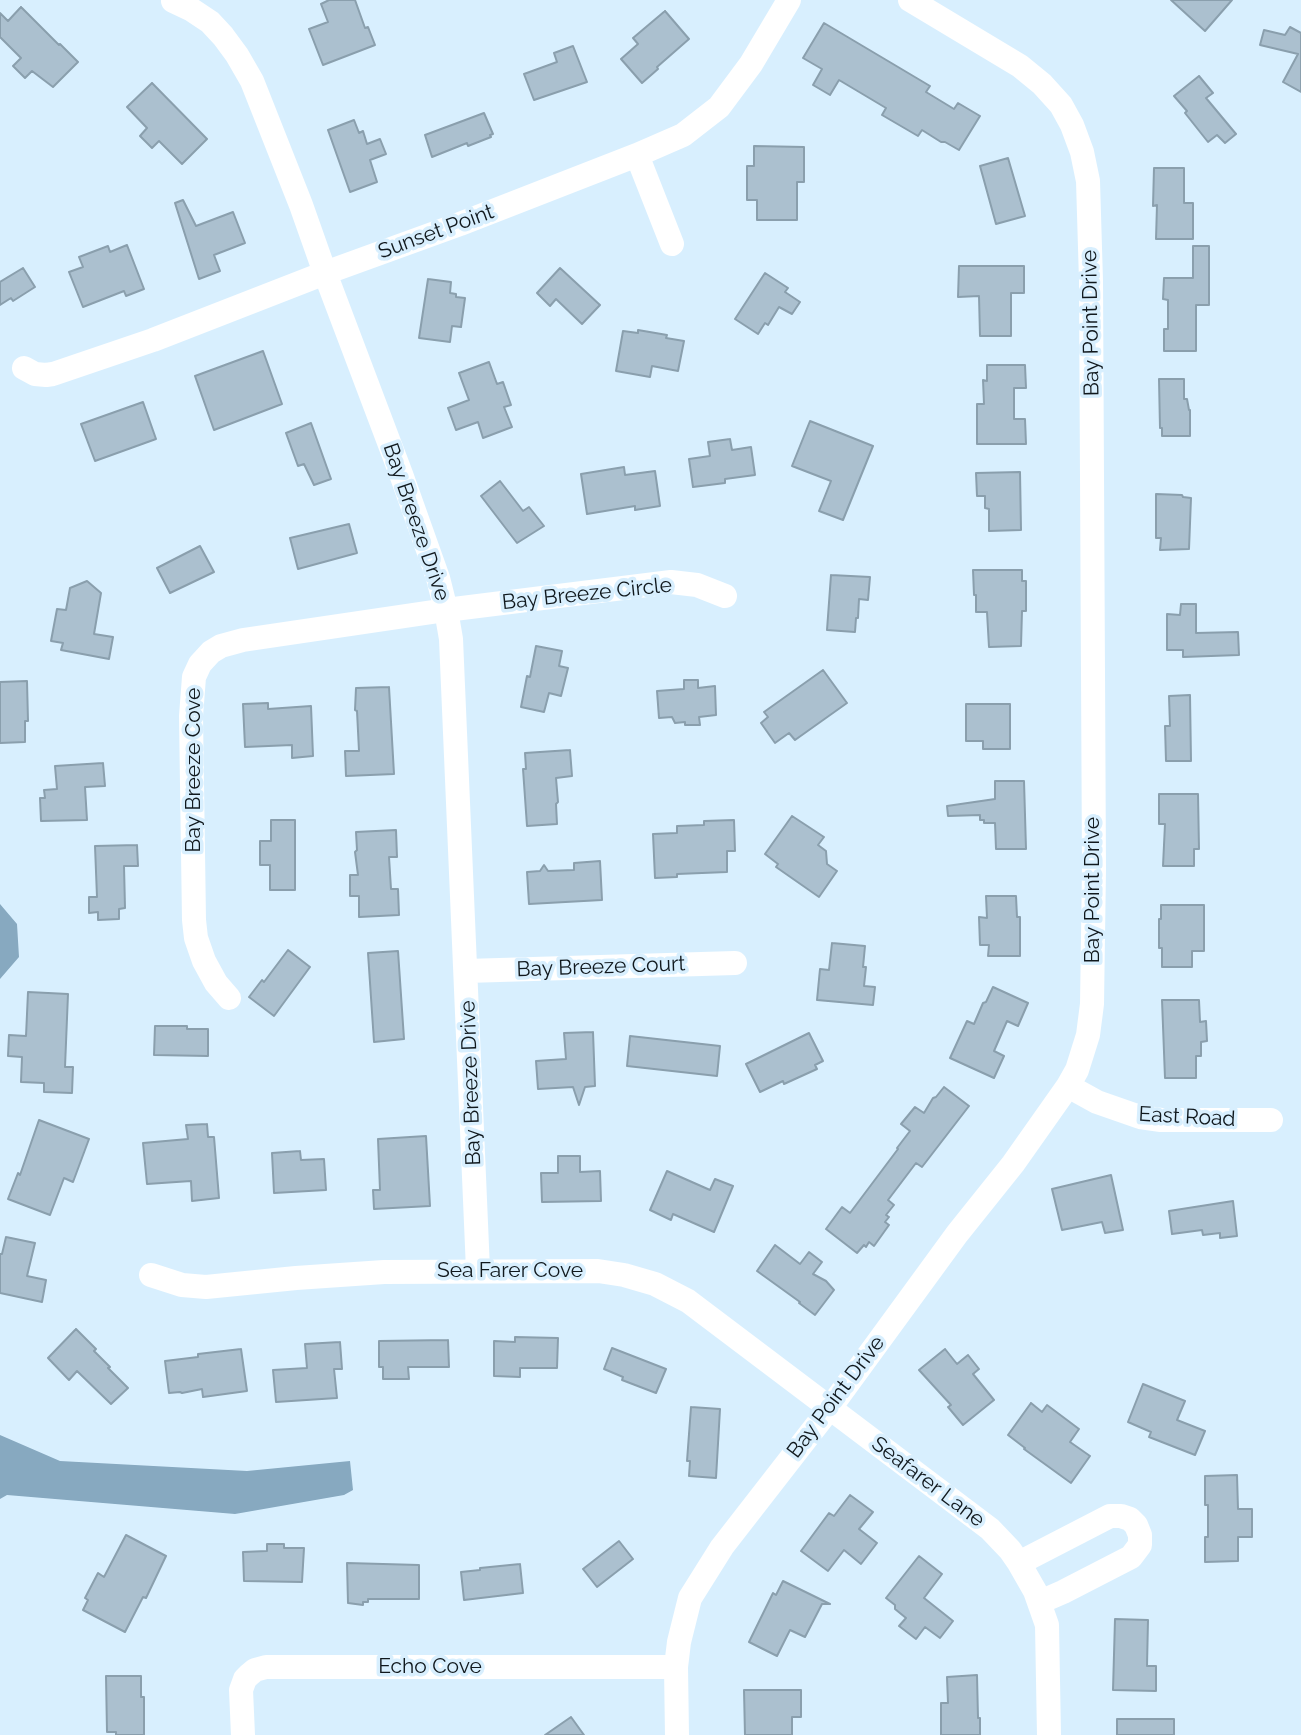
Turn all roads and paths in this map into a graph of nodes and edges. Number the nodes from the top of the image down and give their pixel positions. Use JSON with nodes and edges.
{"nodes":[{"id":1,"x":789,"y":0,"type":"edge"},
{"id":2,"x":910,"y":0,"type":"edge"},
{"id":3,"x":173,"y":1,"type":"edge"},
{"id":4,"x":638,"y":155,"type":"junction"},
{"id":5,"x":672,"y":244,"type":"dead end"},
{"id":6,"x":325,"y":273,"type":"junction"},
{"id":7,"x":24,"y":368,"type":"dead end"},
{"id":8,"x":725,"y":596,"type":"dead end"},
{"id":9,"x":446,"y":610,"type":"junction"},
{"id":10,"x":735,"y":963,"type":"dead end"},
{"id":11,"x":466,"y":971,"type":"junction"},
{"id":12,"x":229,"y":998,"type":"dead end"},
{"id":13,"x":1068,"y":1086,"type":"junction"},
{"id":14,"x":1271,"y":1120,"type":"dead end"},
{"id":15,"x":478,"y":1270,"type":"junction"},
{"id":16,"x":151,"y":1275,"type":"dead end"},
{"id":17,"x":830,"y":1408,"type":"junction"},
{"id":18,"x":1019,"y":1563,"type":"junction"},
{"id":19,"x":1040,"y":1602,"type":"junction"},
{"id":20,"x":676,"y":1667,"type":"junction"},
{"id":21,"x":243,"y":1735,"type":"edge"},
{"id":22,"x":677,"y":1735,"type":"edge"},
{"id":23,"x":1049,"y":1735,"type":"edge"}],
"edges":[{"from":1,"to":4,"type":"street","name":"Sunset Point"},
{"from":2,"to":13,"type":"street","name":"Bay Point Drive"},
{"from":3,"to":6,"type":"street","name":"Bay Breeze Drive"},
{"from":4,"to":5,"type":"street"},
{"from":4,"to":6,"type":"street","name":"Sunset Point"},
{"from":6,"to":7,"type":"street","name":"Sunset Point"},
{"from":6,"to":9,"type":"street","name":"Bay Breeze Drive"},
{"from":8,"to":9,"type":"street","name":"Bay Breeze Circle"},
{"from":9,"to":11,"type":"street","name":"Bay Breeze Drive"},
{"from":9,"to":12,"type":"street","name":"Bay Breeze Cove"},
{"from":10,"to":11,"type":"street","name":"Bay Breeze Court"},
{"from":11,"to":15,"type":"street","name":"Bay Breeze Drive"},
{"from":13,"to":14,"type":"street","name":"East Road"},
{"from":13,"to":17,"type":"street","name":"Bay Point Drive"},
{"from":15,"to":16,"type":"street","name":"Sea Farer Cove"},
{"from":15,"to":17,"type":"street","name":"Sea Farer Cove"},
{"from":17,"to":18,"type":"street","name":"Seafarer Lane"},
{"from":17,"to":20,"type":"street","name":"Bay Point Drive"},
{"from":18,"to":19,"type":"street","name":"Seafarer Lane"},
{"from":18,"to":19,"type":"street"},
{"from":19,"to":23,"type":"street","name":"Seafarer Lane"},
{"from":20,"to":21,"type":"street","name":"Echo Cove"},
{"from":20,"to":22,"type":"street","name":"Bay Point Drive"}]}
